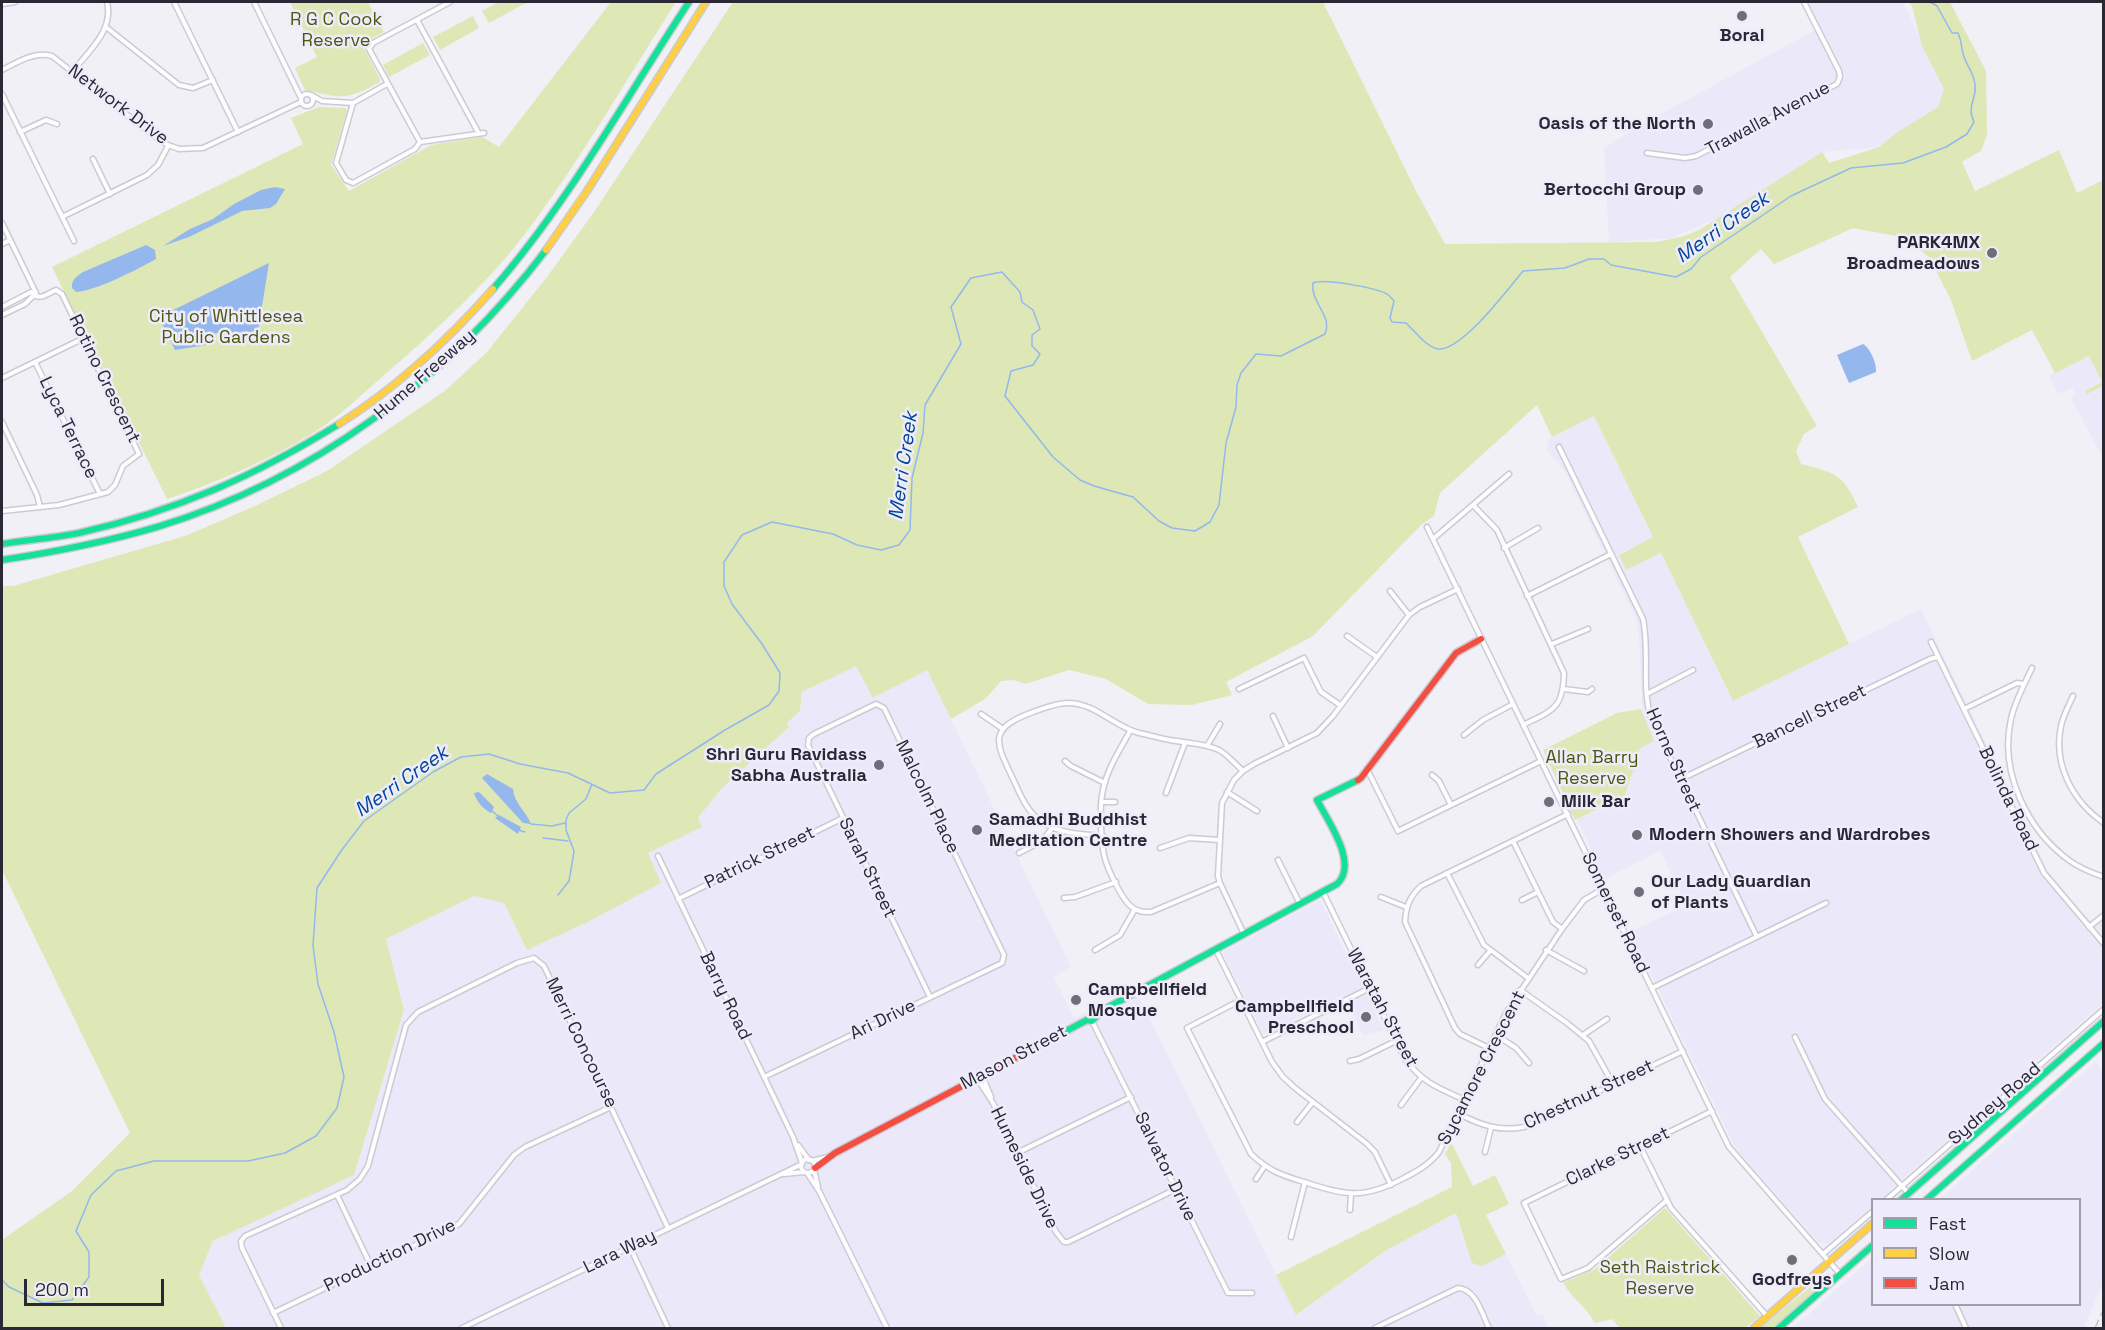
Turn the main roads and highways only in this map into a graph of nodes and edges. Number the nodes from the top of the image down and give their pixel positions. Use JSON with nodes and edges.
{"nodes":[{"id":1,"x":689,"y":2,"type":"edge"},
{"id":2,"x":706,"y":2,"type":"edge"},
{"id":3,"x":2,"y":544,"type":"edge"},
{"id":4,"x":2,"y":560,"type":"edge"},
{"id":5,"x":1481,"y":639,"type":"road end"},
{"id":6,"x":2103,"y":1021,"type":"edge"},
{"id":7,"x":2103,"y":1043,"type":"edge"},
{"id":8,"x":814,"y":1169,"type":"road end"},
{"id":9,"x":1903,"y":1198,"type":"edge"},
{"id":10,"x":1928,"y":1198,"type":"edge"},
{"id":11,"x":1871,"y":1225,"type":"edge"},
{"id":12,"x":1871,"y":1247,"type":"edge"},
{"id":13,"x":1755,"y":1329,"type":"edge"},
{"id":14,"x":1779,"y":1329,"type":"edge"}],
"edges":[{"from":1,"to":3,"type":"main road","name":"Hume Freeway"},
{"from":2,"to":4,"type":"main road","name":"Hume Freeway"},
{"from":5,"to":8,"type":"main road","name":"Mason Street"},
{"from":6,"to":9,"type":"main road","name":"Sydney Road"},
{"from":7,"to":10,"type":"main road","name":"Sydney Road"},
{"from":11,"to":13,"type":"main road"},
{"from":12,"to":14,"type":"main road"}]}
